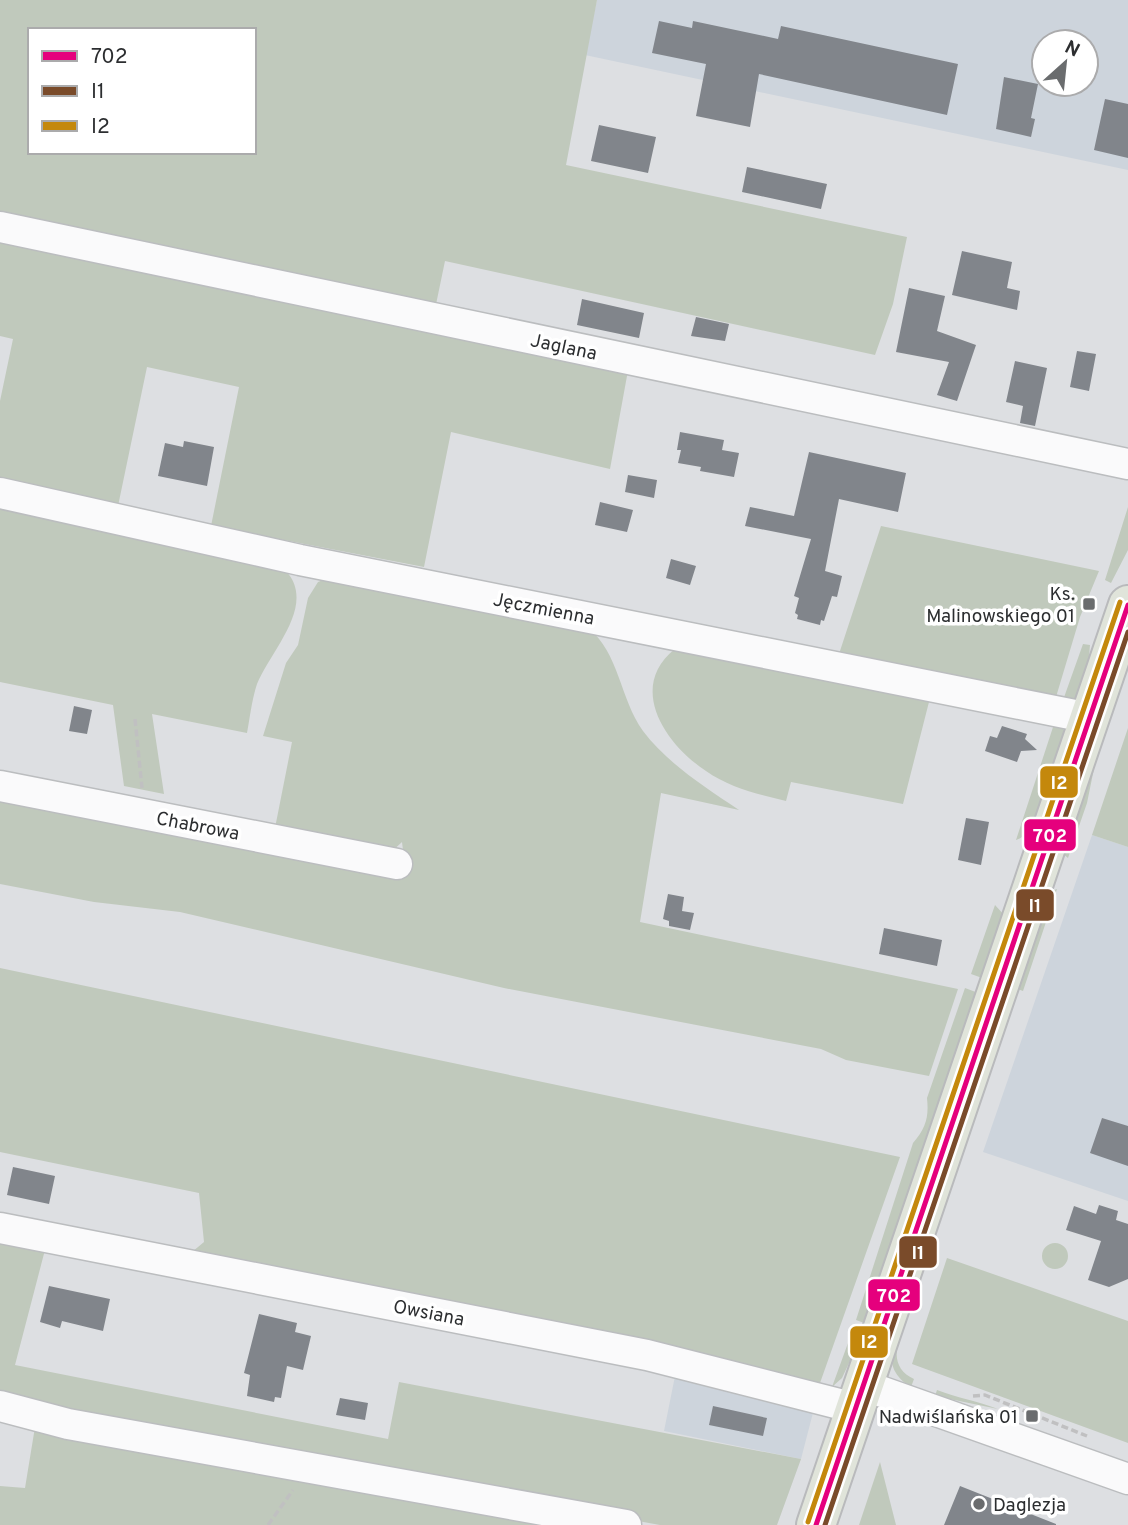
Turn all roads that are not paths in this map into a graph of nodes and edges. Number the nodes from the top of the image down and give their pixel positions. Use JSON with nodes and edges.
{"nodes":[{"id":1,"x":0,"y":227,"type":"edge"},
{"id":2,"x":1128,"y":464,"type":"edge"},
{"id":3,"x":0,"y":493,"type":"edge"},
{"id":4,"x":1128,"y":605,"type":"edge"},
{"id":5,"x":1090,"y":718,"type":"junction"},
{"id":6,"x":0,"y":786,"type":"edge"},
{"id":7,"x":397,"y":864,"type":"dead end"},
{"id":8,"x":0,"y":1228,"type":"edge"},
{"id":9,"x":859,"y":1397,"type":"junction"},
{"id":10,"x":0,"y":1406,"type":"edge"},
{"id":11,"x":1128,"y":1479,"type":"edge"},
{"id":12,"x":626,"y":1525,"type":"edge"},
{"id":13,"x":816,"y":1525,"type":"edge"}],
"edges":[{"from":1,"to":2,"type":"street","name":"Jaglana"},
{"from":3,"to":5,"type":"street","name":"Jęczmienna"},
{"from":4,"to":5,"type":"main road"},
{"from":5,"to":9,"type":"main road"},
{"from":6,"to":7,"type":"street","name":"Chabrowa"},
{"from":8,"to":9,"type":"street","name":"Owsiana"},
{"from":9,"to":11,"type":"street","name":"Owsiana"},
{"from":9,"to":13,"type":"main road"},
{"from":10,"to":12,"type":"street"}]}
